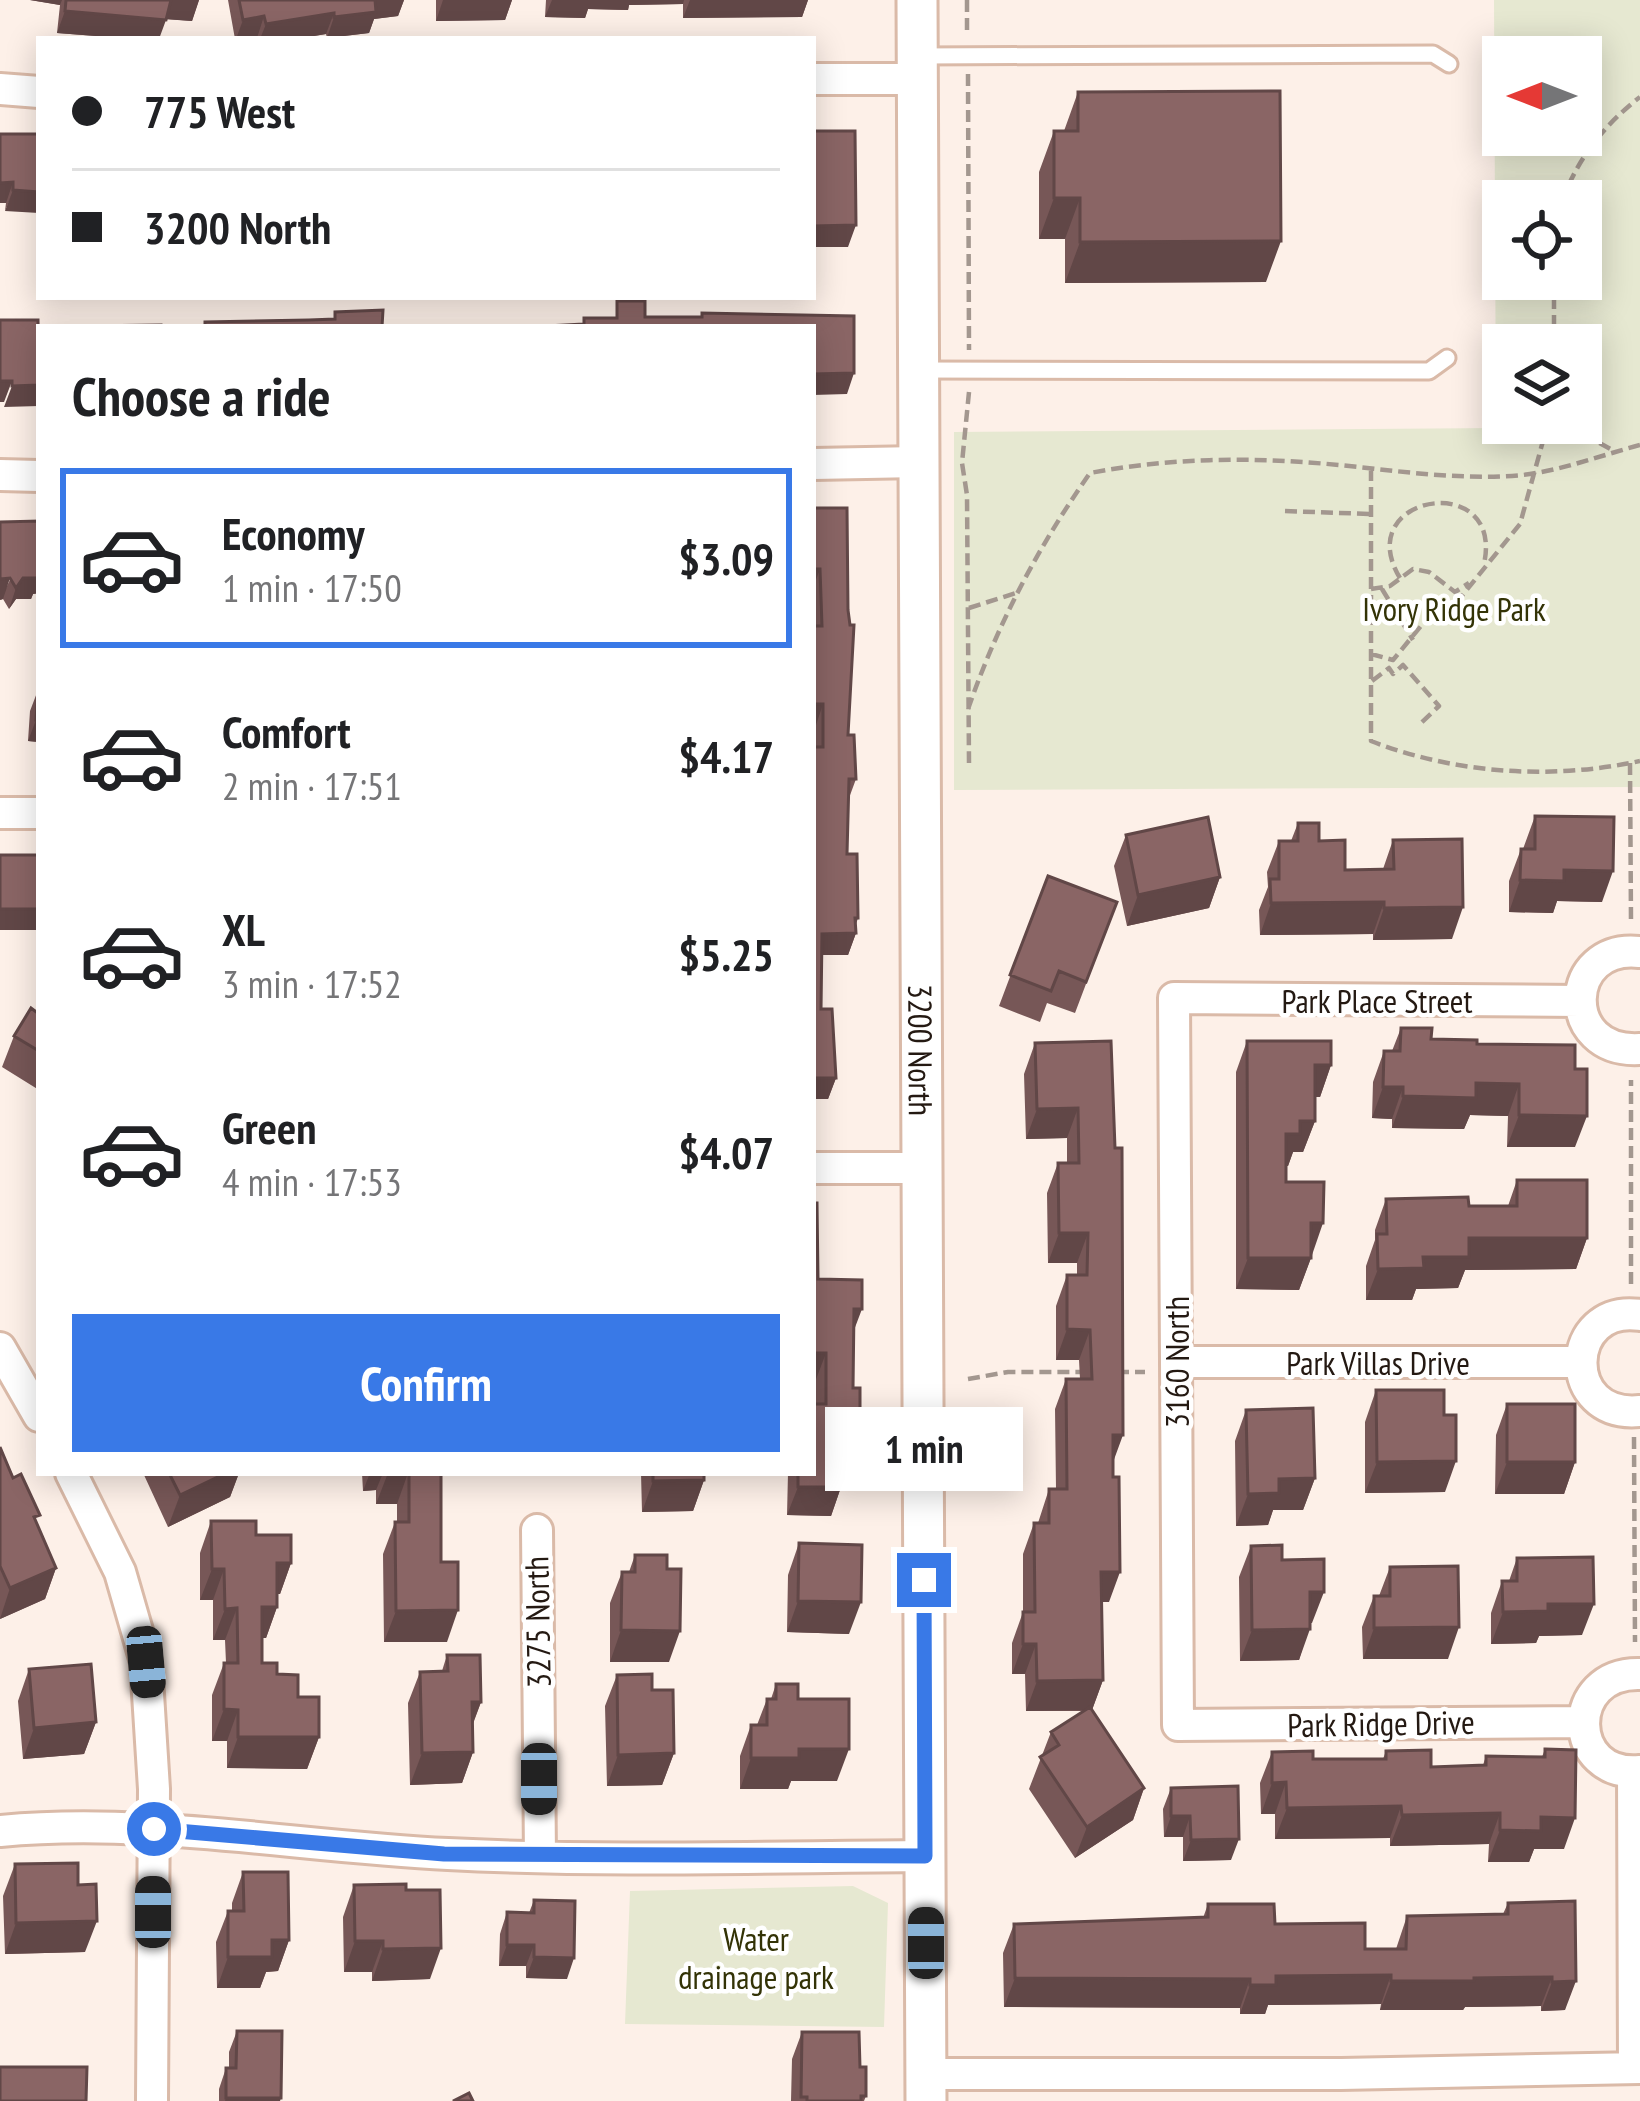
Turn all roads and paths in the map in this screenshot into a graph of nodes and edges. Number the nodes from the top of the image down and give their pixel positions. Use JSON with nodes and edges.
{"nodes":[{"id":1,"x":917,"y":0,"type":"edge"},
{"id":2,"x":1449,"y":64,"type":"dead end"},
{"id":3,"x":918,"y":68,"type":"junction"},
{"id":4,"x":816,"y":79,"type":"edge"},
{"id":5,"x":0,"y":88,"type":"edge"},
{"id":6,"x":36,"y":92,"type":"edge"},
{"id":7,"x":1640,"y":97,"type":"edge"},
{"id":8,"x":1570,"y":180,"type":"edge"},
{"id":9,"x":1447,"y":358,"type":"dead end"},
{"id":10,"x":919,"y":370,"type":"junction"},
{"id":11,"x":1543,"y":444,"type":"edge"},
{"id":12,"x":1601,"y":444,"type":"edge"},
{"id":13,"x":1640,"y":445,"type":"edge"},
{"id":14,"x":1616,"y":452,"type":"junction"},
{"id":15,"x":919,"y":462,"type":"junction"},
{"id":16,"x":816,"y":464,"type":"edge"},
{"id":17,"x":1371,"y":469,"type":"junction"},
{"id":18,"x":1536,"y":472,"type":"junction"},
{"id":19,"x":0,"y":475,"type":"edge"},
{"id":20,"x":36,"y":476,"type":"edge"},
{"id":21,"x":1286,"y":511,"type":"dead end"},
{"id":22,"x":1371,"y":514,"type":"junction"},
{"id":23,"x":1483,"y":570,"type":"junction"},
{"id":24,"x":1477,"y":577,"type":"junction"},
{"id":25,"x":1400,"y":578,"type":"junction"},
{"id":26,"x":1371,"y":589,"type":"junction"},
{"id":27,"x":1382,"y":589,"type":"junction"},
{"id":28,"x":1019,"y":592,"type":"junction"},
{"id":29,"x":969,"y":608,"type":"dead end"},
{"id":30,"x":1413,"y":640,"type":"junction"},
{"id":31,"x":1371,"y":655,"type":"junction"},
{"id":32,"x":1398,"y":655,"type":"junction"},
{"id":33,"x":1402,"y":665,"type":"junction"},
{"id":34,"x":1371,"y":682,"type":"junction"},
{"id":35,"x":1421,"y":723,"type":"dead end"},
{"id":36,"x":1640,"y":761,"type":"edge"},
{"id":37,"x":969,"y":763,"type":"dead end"},
{"id":38,"x":1630,"y":764,"type":"junction"},
{"id":39,"x":0,"y":813,"type":"edge"},
{"id":40,"x":36,"y":813,"type":"edge"},
{"id":41,"x":1631,"y":921,"type":"dead end"},
{"id":42,"x":1640,"y":952,"type":"edge"},
{"id":43,"x":1174,"y":998,"type":"joint"},
{"id":44,"x":1580,"y":1001,"type":"junction"},
{"id":45,"x":1636,"y":1062,"type":"edge"},
{"id":46,"x":816,"y":1168,"type":"edge"},
{"id":47,"x":922,"y":1168,"type":"junction"},
{"id":48,"x":1631,"y":1284,"type":"dead end"},
{"id":49,"x":1640,"y":1315,"type":"edge"},
{"id":50,"x":0,"y":1348,"type":"edge"},
{"id":51,"x":1176,"y":1362,"type":"junction"},
{"id":52,"x":1580,"y":1362,"type":"junction"},
{"id":53,"x":1145,"y":1372,"type":"dead end"},
{"id":54,"x":968,"y":1379,"type":"dead end"},
{"id":55,"x":36,"y":1411,"type":"edge"},
{"id":56,"x":1637,"y":1422,"type":"edge"},
{"id":57,"x":72,"y":1476,"type":"edge"},
{"id":58,"x":537,"y":1530,"type":"dead end"},
{"id":59,"x":1635,"y":1642,"type":"dead end"},
{"id":60,"x":1640,"y":1674,"type":"edge"},
{"id":61,"x":1583,"y":1722,"type":"junction"},
{"id":62,"x":1178,"y":1725,"type":"joint"},
{"id":63,"x":1636,"y":1772,"type":"edge"},
{"id":64,"x":154,"y":1829,"type":"junction"},
{"id":65,"x":0,"y":1831,"type":"edge"},
{"id":66,"x":925,"y":1856,"type":"junction"},
{"id":67,"x":540,"y":1857,"type":"junction"},
{"id":68,"x":1637,"y":2068,"type":"edge"},
{"id":69,"x":926,"y":2088,"type":"edge"},
{"id":70,"x":152,"y":2101,"type":"edge"}],
"edges":[{"from":1,"to":3,"type":"street","name":"3200 North"},
{"from":2,"to":3,"type":"lane"},
{"from":3,"to":4,"type":"street"},
{"from":3,"to":10,"type":"street","name":"3200 North"},
{"from":5,"to":6,"type":"street"},
{"from":7,"to":8,"type":"path"},
{"from":9,"to":10,"type":"lane"},
{"from":10,"to":15,"type":"street","name":"3200 North"},
{"from":11,"to":18,"type":"path"},
{"from":12,"to":14,"type":"path"},
{"from":13,"to":14,"type":"path"},
{"from":14,"to":18,"type":"path"},
{"from":15,"to":16,"type":"street"},
{"from":15,"to":47,"type":"street","name":"3200 North"},
{"from":17,"to":18,"type":"path"},
{"from":17,"to":22,"type":"path"},
{"from":17,"to":28,"type":"path"},
{"from":18,"to":23,"type":"path"},
{"from":19,"to":20,"type":"street"},
{"from":21,"to":22,"type":"path"},
{"from":22,"to":26,"type":"path"},
{"from":23,"to":24,"type":"path"},
{"from":23,"to":25,"type":"path"},
{"from":24,"to":25,"type":"path"},
{"from":24,"to":30,"type":"path"},
{"from":25,"to":27,"type":"path"},
{"from":26,"to":27,"type":"path"},
{"from":26,"to":31,"type":"path"},
{"from":27,"to":30,"type":"path"},
{"from":28,"to":29,"type":"path"},
{"from":28,"to":37,"type":"path"},
{"from":30,"to":32,"type":"path"},
{"from":31,"to":32,"type":"path"},
{"from":31,"to":34,"type":"path"},
{"from":32,"to":33,"type":"path"},
{"from":33,"to":34,"type":"path"},
{"from":33,"to":35,"type":"path"},
{"from":34,"to":38,"type":"path"},
{"from":36,"to":38,"type":"path"},
{"from":38,"to":41,"type":"path"},
{"from":39,"to":40,"type":"street"},
{"from":42,"to":44,"type":"street"},
{"from":43,"to":44,"type":"street","name":"Park Place Street"},
{"from":43,"to":51,"type":"street","name":"3160 North"},
{"from":44,"to":45,"type":"street"},
{"from":45,"to":48,"type":"path"},
{"from":46,"to":47,"type":"street"},
{"from":47,"to":66,"type":"street","name":"3200 North"},
{"from":49,"to":52,"type":"street"},
{"from":50,"to":55,"type":"street"},
{"from":51,"to":52,"type":"street","name":"Park Villas Drive"},
{"from":51,"to":62,"type":"street","name":"3160 North"},
{"from":52,"to":56,"type":"street"},
{"from":53,"to":54,"type":"path"},
{"from":56,"to":59,"type":"path"},
{"from":57,"to":64,"type":"street"},
{"from":58,"to":67,"type":"street","name":"3275 North"},
{"from":60,"to":61,"type":"street"},
{"from":61,"to":62,"type":"street","name":"Park Ridge Drive"},
{"from":61,"to":63,"type":"street"},
{"from":63,"to":68,"type":"street"},
{"from":64,"to":65,"type":"street"},
{"from":64,"to":67,"type":"street"},
{"from":64,"to":70,"type":"street"},
{"from":66,"to":67,"type":"street"},
{"from":66,"to":69,"type":"street","name":"3200 North"},
{"from":68,"to":69,"type":"street"}]}
